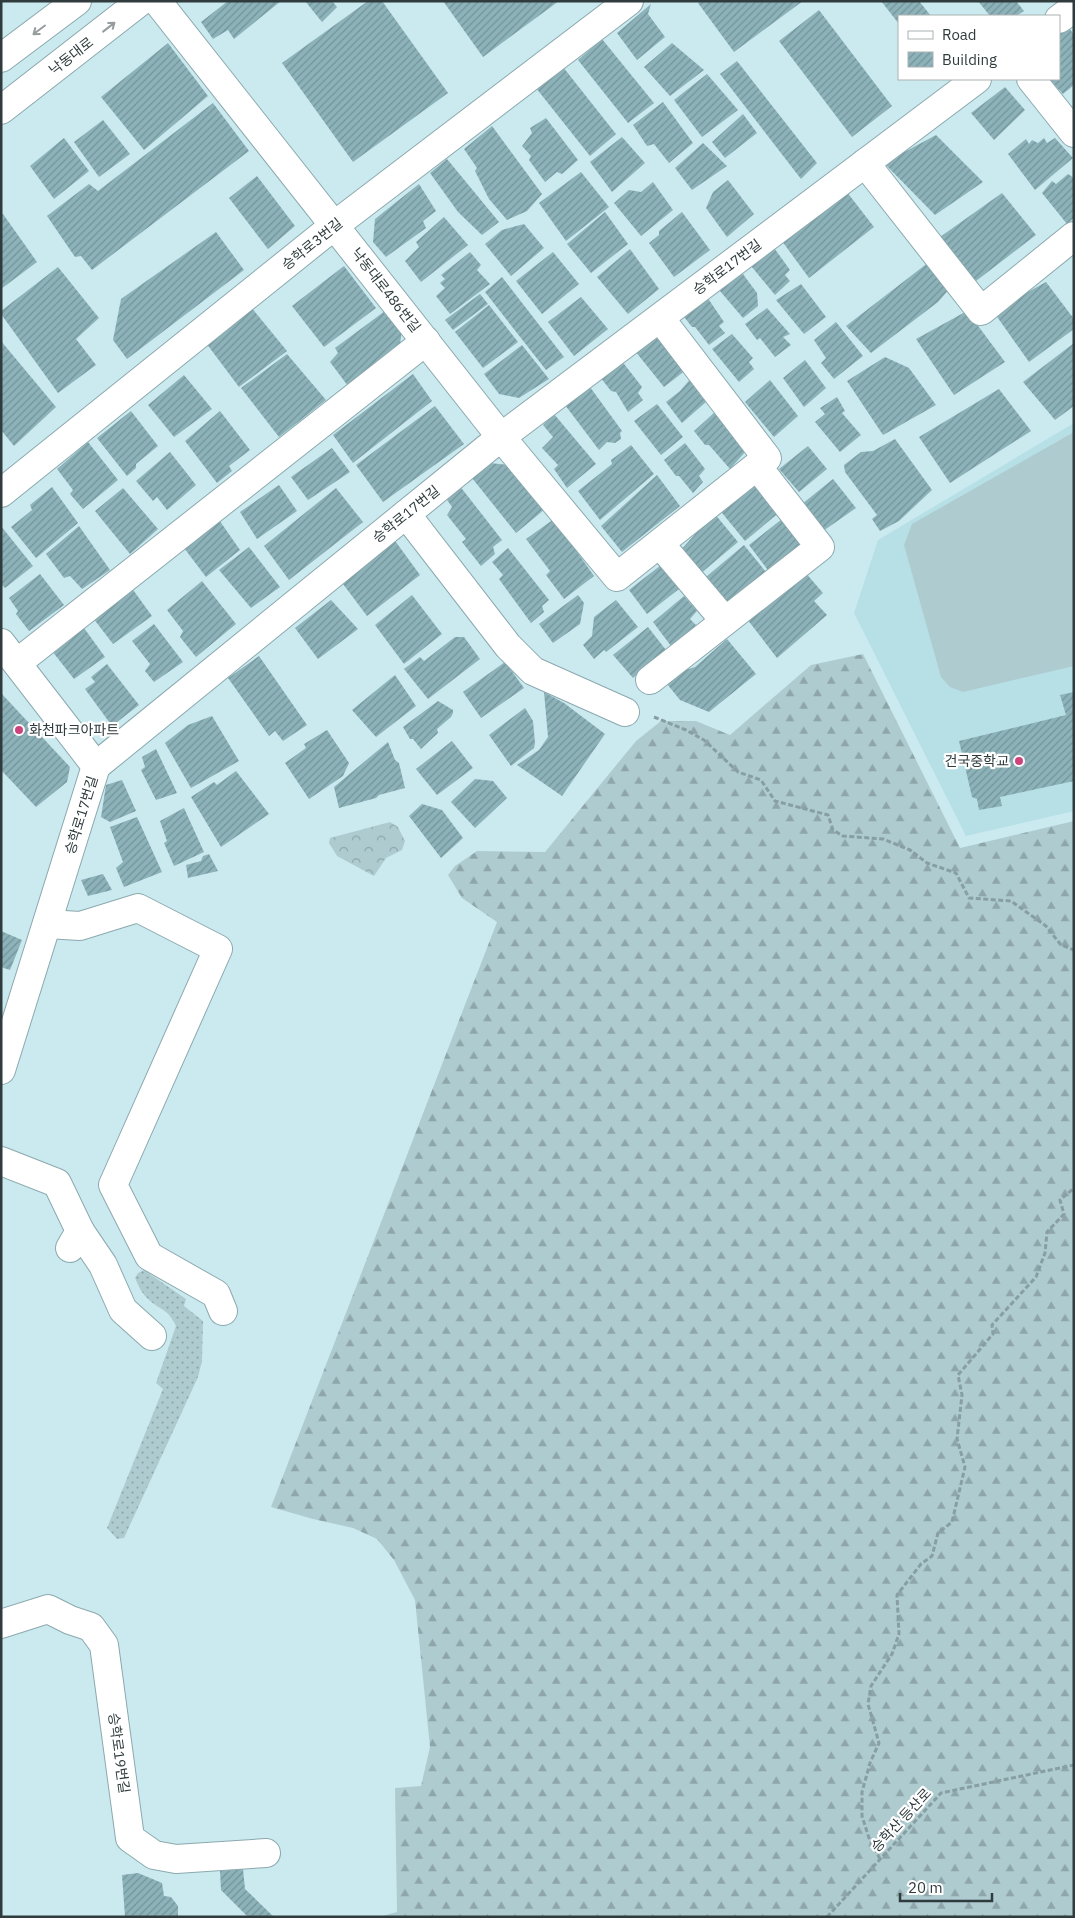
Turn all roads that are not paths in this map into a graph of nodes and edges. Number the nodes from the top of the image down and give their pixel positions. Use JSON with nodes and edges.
{"nodes":[{"id":1,"x":77,"y":1,"type":"edge"},
{"id":2,"x":141,"y":1,"type":"edge"},
{"id":3,"x":157,"y":1,"type":"edge"},
{"id":4,"x":629,"y":1,"type":"edge"},
{"id":5,"x":1074,"y":8,"type":"edge"},
{"id":6,"x":1060,"y":18,"type":"edge"},
{"id":7,"x":1,"y":58,"type":"edge"},
{"id":8,"x":976,"y":80,"type":"edge"},
{"id":9,"x":1032,"y":80,"type":"edge"},
{"id":10,"x":1,"y":110,"type":"edge"},
{"id":11,"x":1074,"y":133,"type":"edge"},
{"id":12,"x":865,"y":163,"type":"junction"},
{"id":13,"x":335,"y":225,"type":"junction"},
{"id":14,"x":1074,"y":236,"type":"edge"},
{"id":15,"x":660,"y":318,"type":"junction"},
{"id":16,"x":426,"y":341,"type":"junction"},
{"id":17,"x":501,"y":437,"type":"junction"},
{"id":18,"x":757,"y":466,"type":"junction"},
{"id":19,"x":1,"y":493,"type":"edge"},
{"id":20,"x":406,"y":514,"type":"junction"},
{"id":21,"x":660,"y":544,"type":"junction"},
{"id":22,"x":725,"y":621,"type":"junction"},
{"id":23,"x":9,"y":653,"type":"edge"},
{"id":24,"x":650,"y":680,"type":"dead end"},
{"id":25,"x":625,"y":712,"type":"road end"},
{"id":26,"x":96,"y":766,"type":"junction"},
{"id":27,"x":47,"y":924,"type":"junction"},
{"id":28,"x":1,"y":1070,"type":"edge"},
{"id":29,"x":1,"y":1161,"type":"edge"},
{"id":30,"x":223,"y":1311,"type":"dead end"},
{"id":31,"x":152,"y":1336,"type":"dead end"},
{"id":32,"x":1,"y":1624,"type":"edge"},
{"id":33,"x":266,"y":1853,"type":"dead end"}],
"edges":[{"from":1,"to":7,"type":"street","one_way":true},
{"from":10,"to":2,"type":"street","name":"낙동대로","one_way":true},
{"from":3,"to":13,"type":"street","name":"낙동대로486번길"},
{"from":4,"to":13,"type":"street","name":"승학로3번길"},
{"from":5,"to":6,"type":"street"},
{"from":8,"to":12,"type":"street","name":"승학로17번길"},
{"from":9,"to":11,"type":"street"},
{"from":12,"to":14,"type":"street"},
{"from":12,"to":15,"type":"street","name":"승학로17번길"},
{"from":13,"to":16,"type":"street","name":"낙동대로486번길"},
{"from":13,"to":19,"type":"street","name":"승학로3번길"},
{"from":15,"to":17,"type":"street","name":"승학로17번길"},
{"from":15,"to":18,"type":"street"},
{"from":16,"to":17,"type":"street","name":"낙동대로486번길"},
{"from":16,"to":23,"type":"street"},
{"from":17,"to":20,"type":"street","name":"승학로17번길"},
{"from":17,"to":21,"type":"street","name":"낙동대로486번길"},
{"from":18,"to":21,"type":"street"},
{"from":18,"to":22,"type":"street"},
{"from":20,"to":25,"type":"street"},
{"from":20,"to":26,"type":"street","name":"승학로17번길"},
{"from":21,"to":22,"type":"street"},
{"from":22,"to":24,"type":"street"},
{"from":23,"to":26,"type":"street"},
{"from":26,"to":27,"type":"street","name":"승학로17번길"},
{"from":27,"to":28,"type":"street","name":"승학로17번길"},
{"from":27,"to":30,"type":"street"},
{"from":29,"to":31,"type":"street"},
{"from":32,"to":33,"type":"street","name":"승학로19번길"}]}
